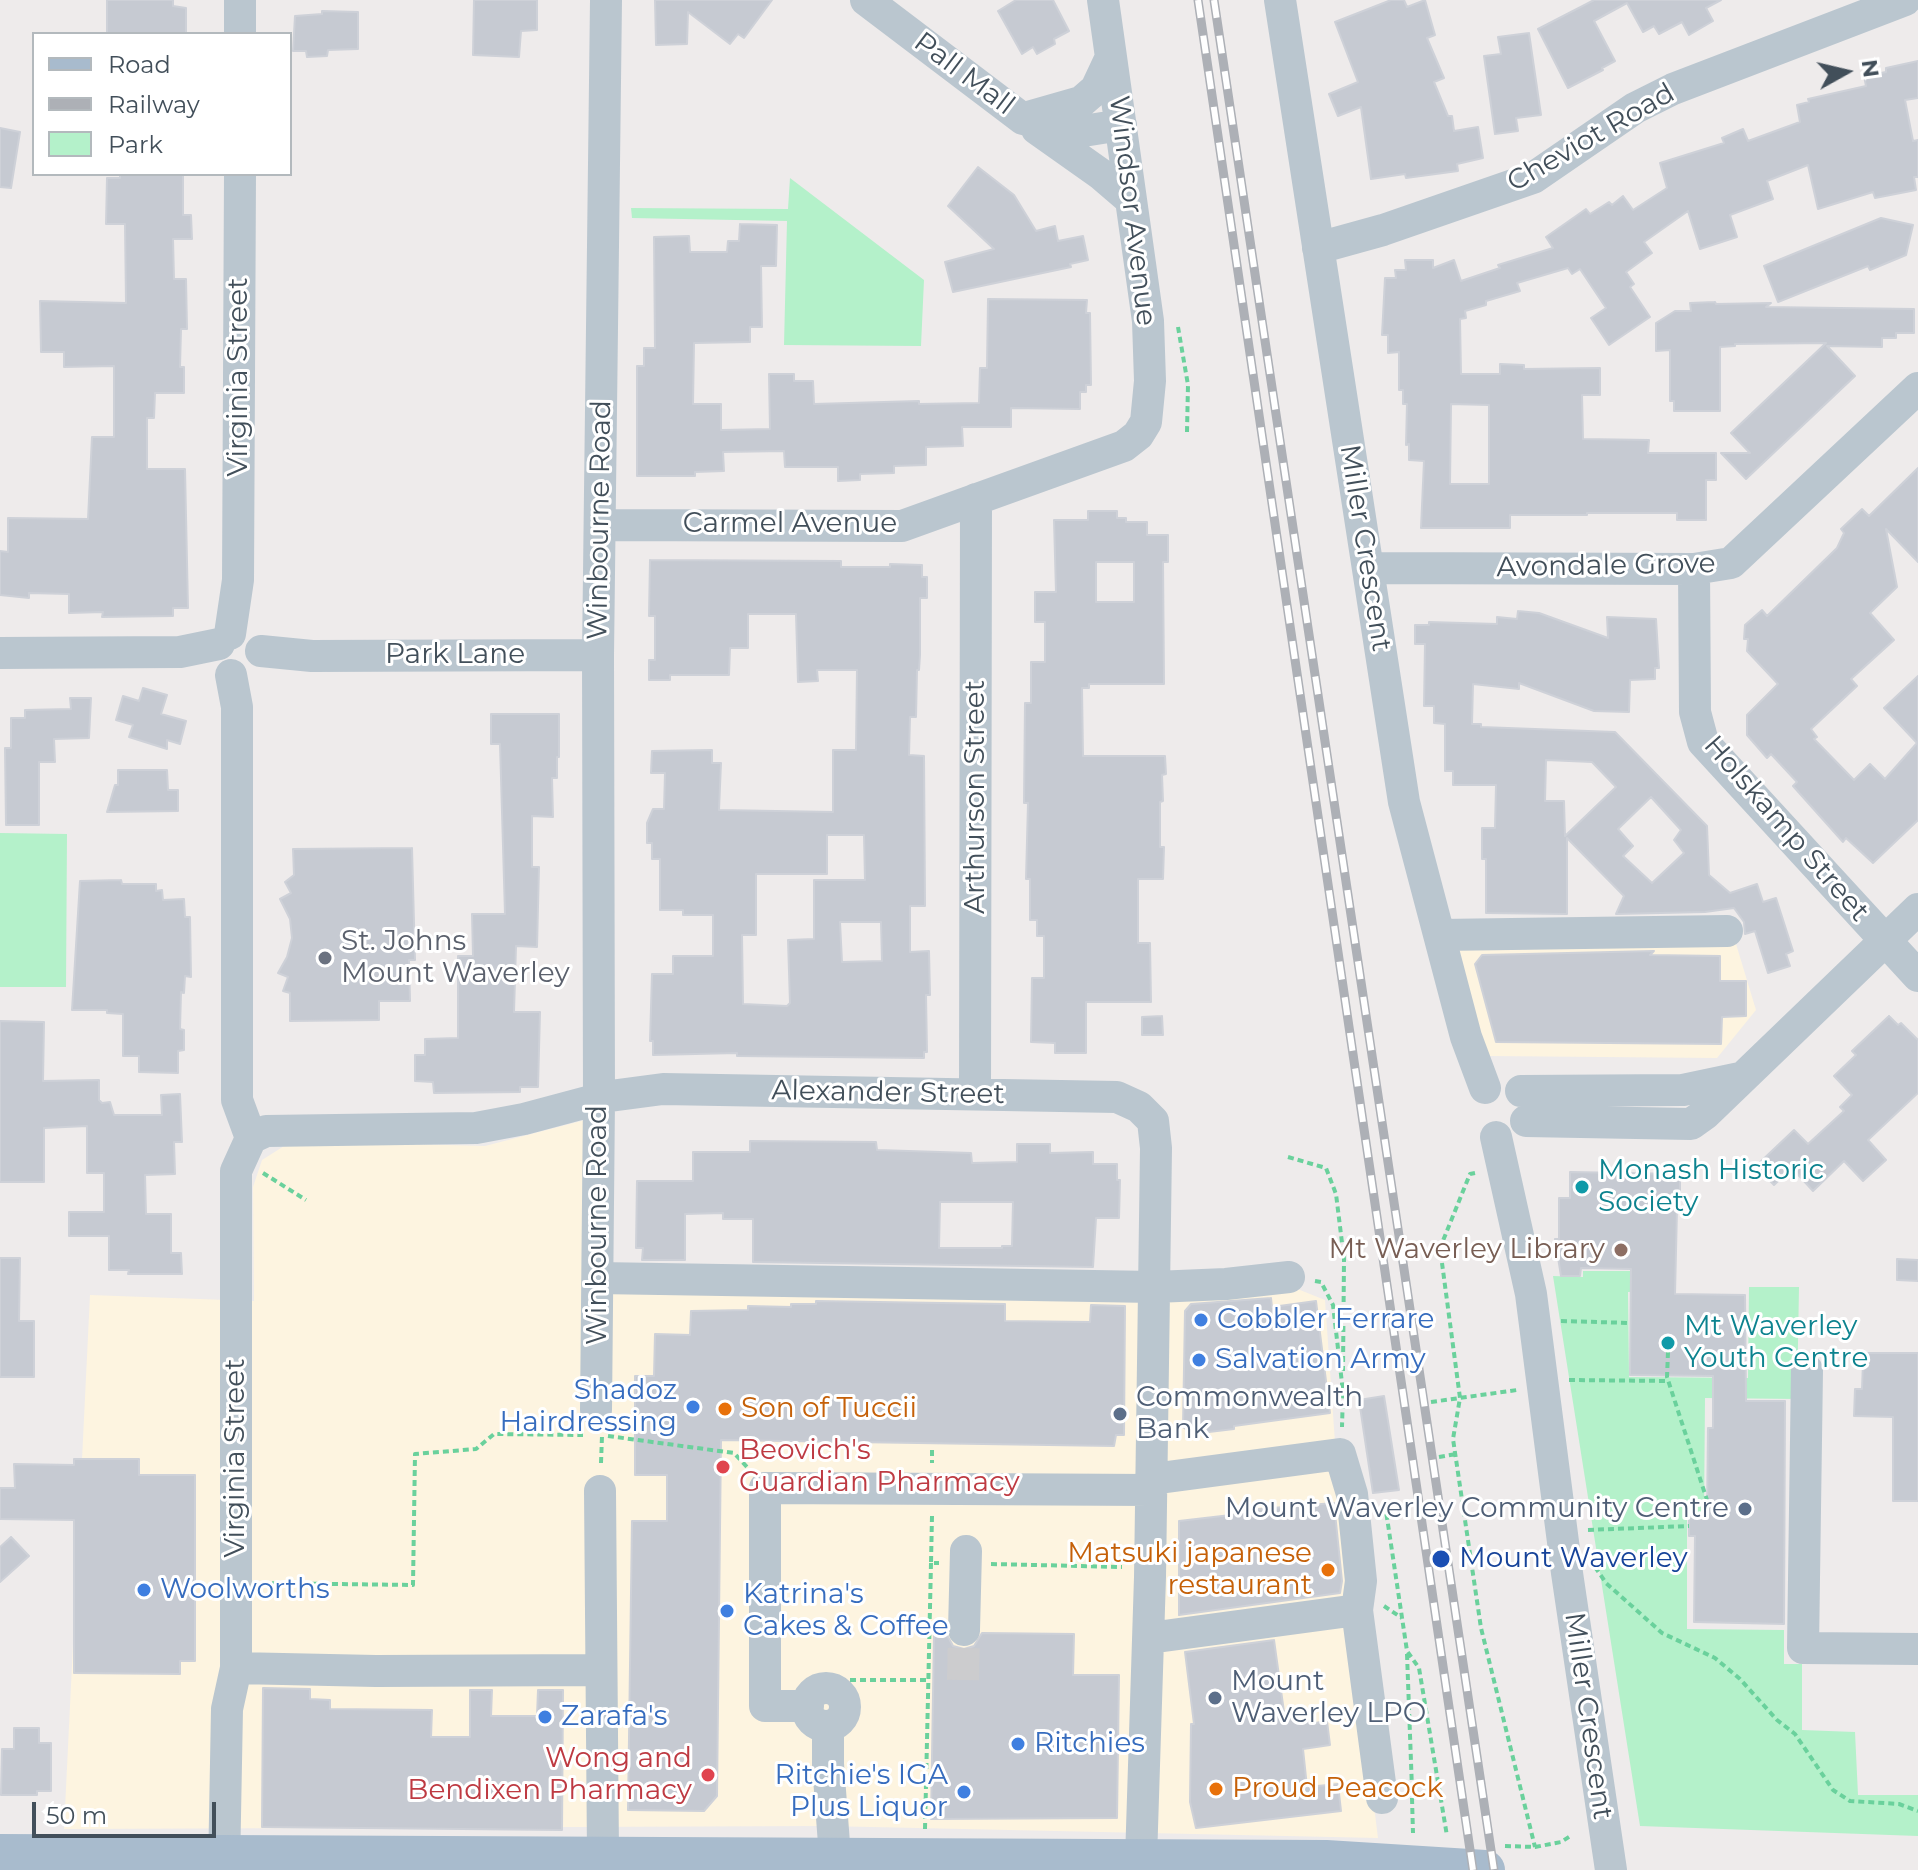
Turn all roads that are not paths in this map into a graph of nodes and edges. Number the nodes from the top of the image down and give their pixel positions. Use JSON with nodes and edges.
{"nodes":[{"id":1,"x":240,"y":0,"type":"edge"},
{"id":2,"x":606,"y":0,"type":"edge"},
{"id":3,"x":866,"y":0,"type":"edge"},
{"id":4,"x":1103,"y":0,"type":"edge"},
{"id":5,"x":1280,"y":0,"type":"edge"},
{"id":6,"x":1905,"y":0,"type":"edge"},
{"id":7,"x":240,"y":32,"type":"edge"},
{"id":8,"x":1111,"y":57,"type":"junction"},
{"id":9,"x":1023,"y":119,"type":"junction"},
{"id":10,"x":1121,"y":125,"type":"junction"},
{"id":11,"x":240,"y":176,"type":"edge"},
{"id":12,"x":1130,"y":199,"type":"junction"},
{"id":13,"x":1318,"y":248,"type":"junction"},
{"id":14,"x":1918,"y":388,"type":"edge"},
{"id":15,"x":1146,"y":422,"type":"joint"},
{"id":16,"x":976,"y":499,"type":"junction"},
{"id":17,"x":601,"y":525,"type":"junction"},
{"id":18,"x":1369,"y":568,"type":"junction"},
{"id":19,"x":1694,"y":569,"type":"junction"},
{"id":20,"x":0,"y":653,"type":"edge"},
{"id":21,"x":238,"y":655,"type":"junction"},
{"id":22,"x":598,"y":655,"type":"junction"},
{"id":23,"x":1918,"y":909,"type":"edge"},
{"id":24,"x":1727,"y":931,"type":"dead end"},
{"id":25,"x":1440,"y":935,"type":"junction"},
{"id":26,"x":1884,"y":941,"type":"junction"},
{"id":27,"x":1918,"y":976,"type":"edge"},
{"id":28,"x":1485,"y":1088,"type":"junction"},
{"id":29,"x":975,"y":1094,"type":"junction"},
{"id":30,"x":603,"y":1096,"type":"junction"},
{"id":31,"x":1524,"y":1106,"type":"junction"},
{"id":32,"x":259,"y":1135,"type":"junction"},
{"id":33,"x":1496,"y":1137,"type":"junction"},
{"id":34,"x":1289,"y":1277,"type":"dead end"},
{"id":35,"x":598,"y":1278,"type":"junction"},
{"id":36,"x":1155,"y":1287,"type":"junction"},
{"id":37,"x":1807,"y":1370,"type":"dead end"},
{"id":38,"x":599,"y":1423,"type":"road end"},
{"id":39,"x":1151,"y":1485,"type":"junction"},
{"id":40,"x":600,"y":1491,"type":"road end"},
{"id":41,"x":966,"y":1551,"type":"dead end"},
{"id":42,"x":1357,"y":1610,"type":"junction"},
{"id":43,"x":964,"y":1630,"type":"tunnel mouth"},
{"id":44,"x":1149,"y":1638,"type":"junction"},
{"id":45,"x":1918,"y":1649,"type":"edge"},
{"id":46,"x":236,"y":1668,"type":"junction"},
{"id":47,"x":601,"y":1670,"type":"junction"},
{"id":48,"x":1382,"y":1798,"type":"dead end"},
{"id":49,"x":0,"y":1854,"type":"edge"},
{"id":50,"x":603,"y":1855,"type":"junction"},
{"id":51,"x":1141,"y":1860,"type":"junction"},
{"id":52,"x":66,"y":1861,"type":"edge"},
{"id":53,"x":1428,"y":1861,"type":"edge"},
{"id":54,"x":224,"y":1862,"type":"edge"},
{"id":55,"x":837,"y":1863,"type":"edge"},
{"id":56,"x":1485,"y":1870,"type":"edge"},
{"id":57,"x":1611,"y":1870,"type":"edge"}],
"edges":[{"from":1,"to":7,"type":"street"},
{"from":2,"to":17,"type":"street","name":"Winbourne Road"},
{"from":3,"to":9,"type":"street","name":"Pall Mall"},
{"from":4,"to":8,"type":"street","name":"Windsor Avenue"},
{"from":5,"to":13,"type":"street","name":"Miller Crescent"},
{"from":6,"to":13,"type":"street","name":"Cheviot Road"},
{"from":8,"to":9,"type":"street","name":"Pall Mall"},
{"from":8,"to":10,"type":"street","name":"Windsor Avenue"},
{"from":9,"to":10,"type":"street","name":"Pall Mall"},
{"from":9,"to":12,"type":"street","name":"Pall Mall"},
{"from":10,"to":12,"type":"street","name":"Windsor Avenue"},
{"from":11,"to":21,"type":"street","name":"Virginia Street"},
{"from":12,"to":15,"type":"street","name":"Windsor Avenue"},
{"from":13,"to":18,"type":"street","name":"Miller Crescent"},
{"from":14,"to":19,"type":"street","name":"Avondale Grove"},
{"from":15,"to":16,"type":"street","name":"Carmel Avenue"},
{"from":16,"to":17,"type":"street","name":"Carmel Avenue"},
{"from":16,"to":29,"type":"street","name":"Arthurson Street"},
{"from":17,"to":22,"type":"street","name":"Winbourne Road"},
{"from":18,"to":19,"type":"street","name":"Avondale Grove"},
{"from":18,"to":25,"type":"street","name":"Miller Crescent"},
{"from":19,"to":26,"type":"street","name":"Holskamp Street"},
{"from":20,"to":21,"type":"street","name":"Park Lane"},
{"from":21,"to":22,"type":"street","name":"Park Lane"},
{"from":21,"to":32,"type":"street","name":"Virginia Street"},
{"from":22,"to":30,"type":"street","name":"Winbourne Road"},
{"from":23,"to":26,"type":"street"},
{"from":24,"to":25,"type":"street"},
{"from":25,"to":28,"type":"street","name":"Miller Crescent"},
{"from":26,"to":27,"type":"street","name":"Holskamp Street"},
{"from":26,"to":31,"type":"street"},
{"from":28,"to":31,"type":"street"},
{"from":28,"to":33,"type":"street"},
{"from":29,"to":30,"type":"street","name":"Alexander Street"},
{"from":29,"to":36,"type":"street","name":"Alexander Street"},
{"from":30,"to":32,"type":"street","name":"Alexander Street"},
{"from":30,"to":35,"type":"street","name":"Winbourne Road"},
{"from":31,"to":33,"type":"street"},
{"from":32,"to":46,"type":"street","name":"Virginia Street"},
{"from":33,"to":57,"type":"street","name":"Miller Crescent"},
{"from":34,"to":36,"type":"street"},
{"from":35,"to":36,"type":"street"},
{"from":35,"to":38,"type":"street","name":"Winbourne Road"},
{"from":36,"to":39,"type":"street","name":"Alexander Street"},
{"from":37,"to":45,"type":"street"},
{"from":39,"to":42,"type":"street"},
{"from":39,"to":44,"type":"street","name":"Alexander Street"},
{"from":39,"to":55,"type":"street"},
{"from":40,"to":47,"type":"street"},
{"from":41,"to":43,"type":"street"},
{"from":42,"to":44,"type":"street"},
{"from":42,"to":48,"type":"street"},
{"from":44,"to":51,"type":"street","name":"Alexander Street"},
{"from":46,"to":47,"type":"street"},
{"from":46,"to":54,"type":"street","name":"Virginia Street"},
{"from":47,"to":50,"type":"street"},
{"from":49,"to":52,"type":"main road"},
{"from":50,"to":54,"type":"main road"},
{"from":50,"to":55,"type":"main road"},
{"from":51,"to":53,"type":"main road"},
{"from":51,"to":55,"type":"main road"},
{"from":52,"to":54,"type":"main road"},
{"from":53,"to":56,"type":"main road"}]}
